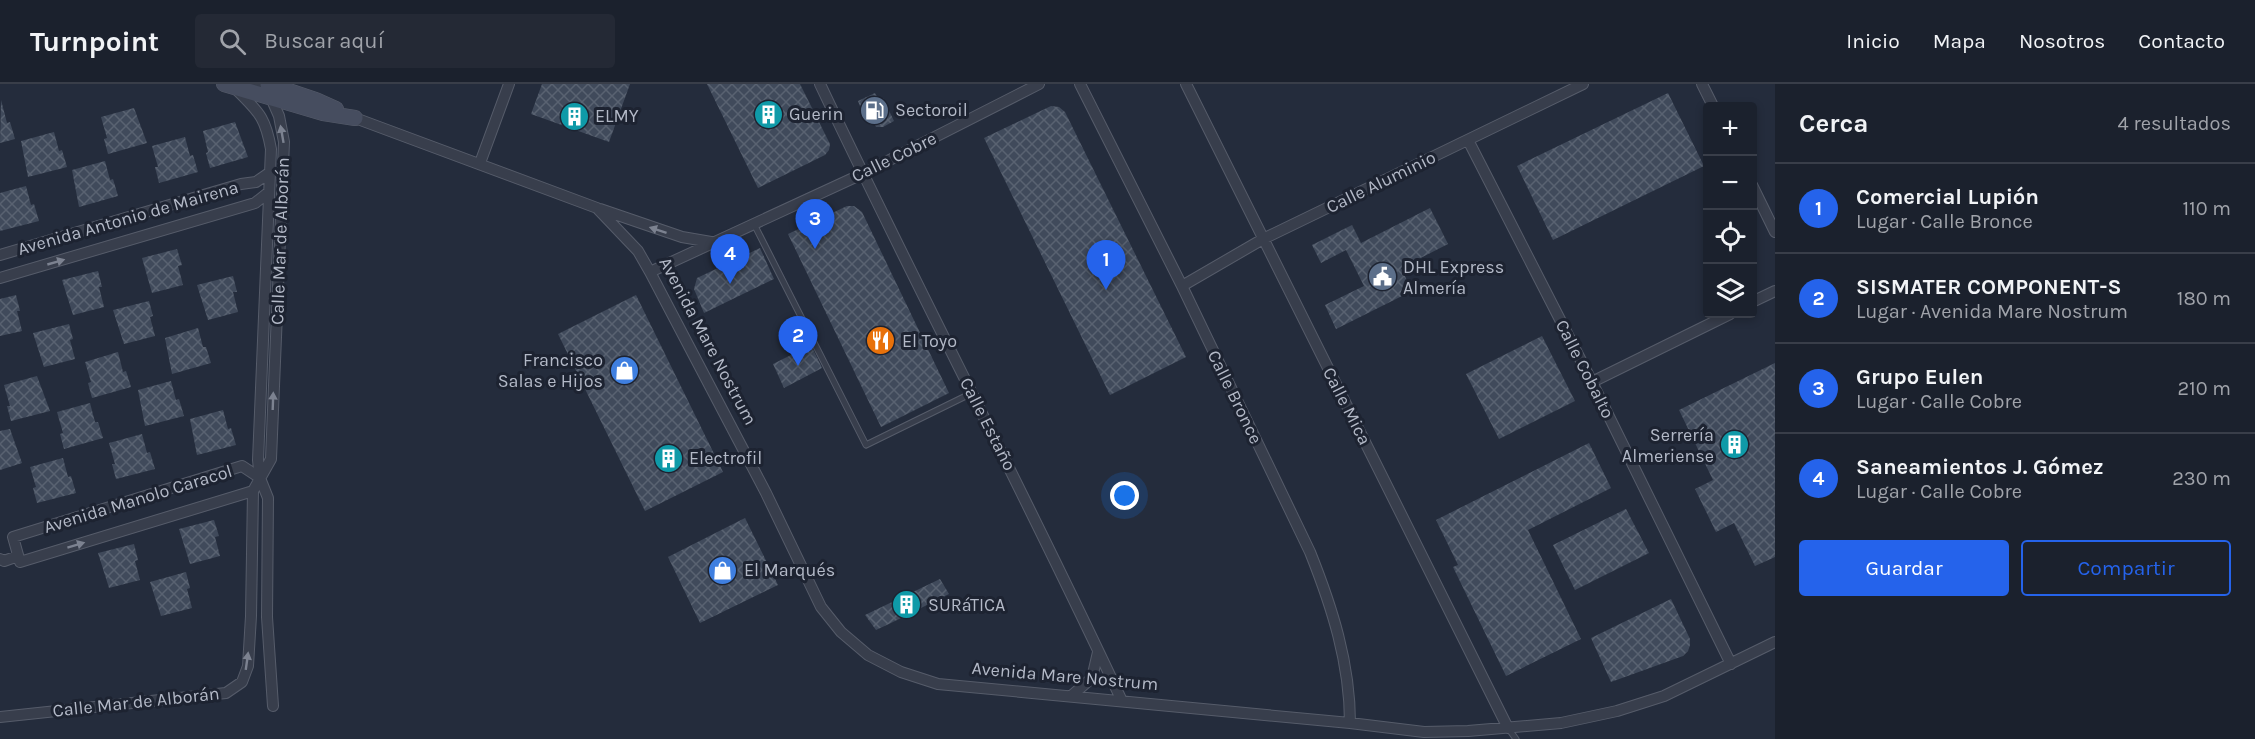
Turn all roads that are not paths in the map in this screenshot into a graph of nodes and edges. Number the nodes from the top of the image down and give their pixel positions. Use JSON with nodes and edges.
{"nodes":[{"id":1,"x":254,"y":84,"type":"edge"},
{"id":2,"x":268,"y":84,"type":"edge"},
{"id":3,"x":509,"y":84,"type":"edge"},
{"id":4,"x":820,"y":84,"type":"edge"},
{"id":5,"x":1038,"y":84,"type":"edge"},
{"id":6,"x":1080,"y":84,"type":"edge"},
{"id":7,"x":1186,"y":84,"type":"edge"},
{"id":8,"x":1583,"y":84,"type":"edge"},
{"id":9,"x":1702,"y":84,"type":"edge"},
{"id":10,"x":229,"y":86,"type":"edge"},
{"id":11,"x":272,"y":100,"type":"junction"},
{"id":12,"x":1711,"y":102,"type":"edge"},
{"id":13,"x":356,"y":118,"type":"junction"},
{"id":14,"x":1468,"y":140,"type":"junction"},
{"id":15,"x":480,"y":163,"type":"junction"},
{"id":16,"x":270,"y":173,"type":"junction"},
{"id":17,"x":862,"y":174,"type":"junction"},
{"id":18,"x":256,"y":182,"type":"junction"},
{"id":19,"x":269,"y":192,"type":"junction"},
{"id":20,"x":281,"y":192,"type":"junction"},
{"id":21,"x":1757,"y":195,"type":"edge"},
{"id":22,"x":255,"y":203,"type":"junction"},
{"id":23,"x":597,"y":208,"type":"junction"},
{"id":24,"x":268,"y":213,"type":"junction"},
{"id":25,"x":753,"y":222,"type":"junction"},
{"id":26,"x":1775,"y":232,"type":"edge"},
{"id":27,"x":1263,"y":239,"type":"junction"},
{"id":28,"x":715,"y":242,"type":"junction"},
{"id":29,"x":0,"y":255,"type":"edge"},
{"id":30,"x":650,"y":272,"type":"junction"},
{"id":31,"x":0,"y":278,"type":"edge"},
{"id":32,"x":1182,"y":286,"type":"junction"},
{"id":33,"x":1775,"y":291,"type":"edge"},
{"id":34,"x":1757,"y":300,"type":"edge"},
{"id":35,"x":1722,"y":318,"type":"edge"},
{"id":36,"x":1592,"y":382,"type":"junction"},
{"id":37,"x":972,"y":393,"type":"junction"},
{"id":38,"x":260,"y":478,"type":"junction"},
{"id":39,"x":253,"y":491,"type":"junction"},
{"id":40,"x":0,"y":559,"type":"edge"},
{"id":41,"x":19,"y":559,"type":"junction"},
{"id":42,"x":1775,"y":642,"type":"edge"},
{"id":43,"x":1098,"y":652,"type":"junction"},
{"id":44,"x":1731,"y":664,"type":"junction"},
{"id":45,"x":1071,"y":696,"type":"junction"},
{"id":46,"x":1122,"y":701,"type":"junction"},
{"id":47,"x":273,"y":706,"type":"dead end"},
{"id":48,"x":0,"y":717,"type":"edge"},
{"id":49,"x":1350,"y":723,"type":"junction"},
{"id":50,"x":1508,"y":728,"type":"junction"},
{"id":51,"x":1516,"y":739,"type":"edge"}],
"edges":[{"from":1,"to":11,"type":"street"},
{"from":2,"to":13,"type":"street","name":"Avenida Mare Nostrum"},
{"from":3,"to":15,"type":"street"},
{"from":4,"to":17,"type":"street","name":"Calle Estaño"},
{"from":5,"to":17,"type":"street","name":"Calle Cobre"},
{"from":6,"to":32,"type":"street","name":"Calle Bronce"},
{"from":7,"to":27,"type":"street","name":"Calle Mica"},
{"from":8,"to":14,"type":"street","name":"Calle Aluminio"},
{"from":9,"to":12,"type":"street"},
{"from":10,"to":11,"type":"street","name":"Avenida Mare Nostrum"},
{"from":10,"to":16,"type":"street","name":"Calle Mar de Alborán"},
{"from":11,"to":13,"type":"street","name":"Avenida Mare Nostrum"},
{"from":20,"to":11,"type":"street","name":"Calle Mar de Alborán","one_way":true},
{"from":13,"to":15,"type":"street","name":"Avenida Mare Nostrum"},
{"from":14,"to":27,"type":"street","name":"Calle Aluminio"},
{"from":14,"to":36,"type":"street","name":"Calle Cobalto"},
{"from":15,"to":23,"type":"street","name":"Avenida Mare Nostrum"},
{"from":16,"to":18,"type":"street","name":"Avenida Antonio de Mairena"},
{"from":16,"to":19,"type":"street","name":"Calle Mar de Alborán"},
{"from":17,"to":25,"type":"street","name":"Calle Cobre"},
{"from":17,"to":37,"type":"street","name":"Calle Estaño"},
{"from":18,"to":19,"type":"street","name":"Avenida Antonio de Mairena"},
{"from":18,"to":29,"type":"street","name":"Avenida Antonio de Mairena"},
{"from":19,"to":20,"type":"street"},
{"from":19,"to":22,"type":"street","name":"Avenida Antonio de Mairena"},
{"from":19,"to":24,"type":"street","name":"Calle Mar de Alborán"},
{"from":38,"to":20,"type":"street","name":"Calle Mar de Alborán","one_way":true},
{"from":21,"to":26,"type":"street"},
{"from":22,"to":24,"type":"street","name":"Avenida Antonio de Mairena"},
{"from":31,"to":22,"type":"street","name":"Avenida Antonio de Mairena","one_way":true},
{"from":28,"to":23,"type":"street","name":"Avenida Mare Nostrum","one_way":true},
{"from":23,"to":30,"type":"street","name":"Avenida Mare Nostrum"},
{"from":24,"to":38,"type":"street","name":"Calle Mar de Alborán"},
{"from":25,"to":28,"type":"street","name":"Calle Cobre"},
{"from":25,"to":37,"type":"lane"},
{"from":27,"to":32,"type":"street","name":"Calle Aluminio"},
{"from":27,"to":50,"type":"street","name":"Calle Mica"},
{"from":28,"to":30,"type":"street","name":"Calle Cobre"},
{"from":30,"to":45,"type":"street","name":"Avenida Mare Nostrum"},
{"from":32,"to":49,"type":"street","name":"Calle Bronce"},
{"from":33,"to":34,"type":"street"},
{"from":35,"to":36,"type":"street"},
{"from":36,"to":44,"type":"street","name":"Calle Cobalto"},
{"from":37,"to":43,"type":"street","name":"Calle Estaño"},
{"from":38,"to":39,"type":"street","name":"Calle Mar de Alborán"},
{"from":38,"to":41,"type":"street","name":"Avenida Manolo Caracol"},
{"from":38,"to":47,"type":"street"},
{"from":41,"to":39,"type":"street","name":"Avenida Manolo Caracol","one_way":true},
{"from":48,"to":39,"type":"street","name":"Calle Mar de Alborán","one_way":true},
{"from":40,"to":41,"type":"street","name":"Avenida Manolo Caracol"},
{"from":42,"to":44,"type":"street","name":"Avenida Mare Nostrum"},
{"from":43,"to":45,"type":"street"},
{"from":43,"to":46,"type":"street","name":"Calle Estaño"},
{"from":44,"to":50,"type":"street","name":"Avenida Mare Nostrum"},
{"from":45,"to":46,"type":"street","name":"Avenida Mare Nostrum"},
{"from":46,"to":49,"type":"street","name":"Avenida Mare Nostrum"},
{"from":49,"to":50,"type":"street","name":"Avenida Mare Nostrum"},
{"from":50,"to":51,"type":"lane"}]}
